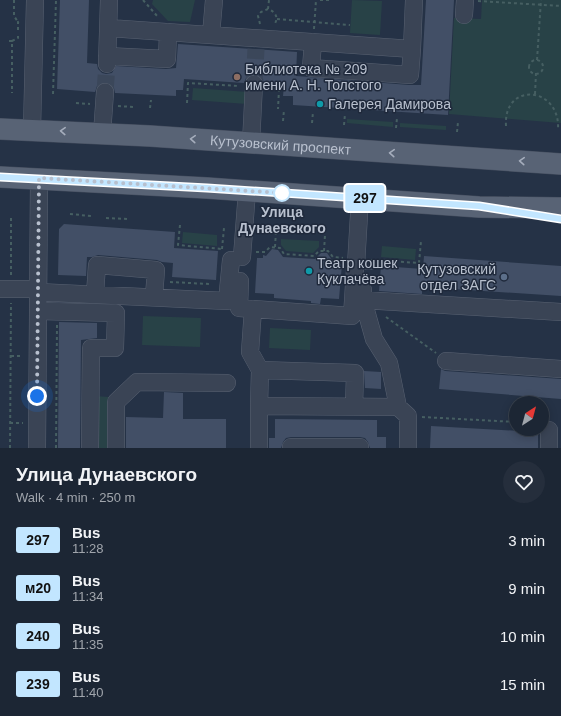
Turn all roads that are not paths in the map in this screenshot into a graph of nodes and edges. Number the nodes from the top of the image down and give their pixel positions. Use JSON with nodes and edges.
{"nodes":[{"id":1,"x":35,"y":0,"type":"edge"},
{"id":2,"x":109,"y":0,"type":"edge"},
{"id":3,"x":214,"y":0,"type":"edge"},
{"id":4,"x":414,"y":0,"type":"edge"},
{"id":5,"x":109,"y":28,"type":"junction"},
{"id":6,"x":166,"y":32,"type":"junction"},
{"id":7,"x":211,"y":35,"type":"junction"},
{"id":8,"x":313,"y":42,"type":"junction"},
{"id":9,"x":412,"y":49,"type":"junction"},
{"id":10,"x":255,"y":87,"type":"tunnel mouth"},
{"id":11,"x":108,"y":99,"type":"tunnel mouth"},
{"id":12,"x":0,"y":129,"type":"edge"},
{"id":13,"x":32,"y":130,"type":"junction"},
{"id":14,"x":102,"y":134,"type":"junction"},
{"id":15,"x":251,"y":143,"type":"junction"},
{"id":16,"x":561,"y":164,"type":"edge"},
{"id":17,"x":0,"y":177,"type":"edge"},
{"id":18,"x":39,"y":178,"type":"junction"},
{"id":19,"x":241,"y":190,"type":"junction"},
{"id":20,"x":365,"y":198,"type":"junction"},
{"id":21,"x":479,"y":206,"type":"junction"},
{"id":22,"x":561,"y":208,"type":"edge"},
{"id":23,"x":561,"y":219,"type":"edge"},
{"id":24,"x":235,"y":256,"type":"junction"},
{"id":25,"x":359,"y":265,"type":"junction"},
{"id":26,"x":5,"y":289,"type":"edge"},
{"id":27,"x":154,"y":289,"type":"junction"},
{"id":28,"x":38,"y":290,"type":"junction"},
{"id":29,"x":95,"y":294,"type":"junction"},
{"id":30,"x":363,"y":300,"type":"junction"},
{"id":31,"x":253,"y":309,"type":"junction"},
{"id":32,"x":38,"y":311,"type":"junction"},
{"id":33,"x":561,"y":312,"type":"edge"},
{"id":34,"x":446,"y":361,"type":"road end"},
{"id":35,"x":561,"y":369,"type":"edge"},
{"id":36,"x":260,"y":370,"type":"junction"},
{"id":37,"x":226,"y":383,"type":"dead end"},
{"id":38,"x":259,"y":406,"type":"junction"},
{"id":39,"x":354,"y":407,"type":"junction"},
{"id":40,"x":403,"y":412,"type":"junction"},
{"id":41,"x":549,"y":436,"type":"edge"},
{"id":42,"x":37,"y":448,"type":"edge"},
{"id":43,"x":90,"y":448,"type":"edge"},
{"id":44,"x":116,"y":448,"type":"edge"},
{"id":45,"x":259,"y":448,"type":"edge"},
{"id":46,"x":292,"y":448,"type":"edge"},
{"id":47,"x":360,"y":448,"type":"edge"},
{"id":48,"x":408,"y":448,"type":"edge"},
{"id":49,"x":549,"y":448,"type":"edge"}],
"edges":[{"from":1,"to":13,"type":"street"},
{"from":2,"to":5,"type":"street"},
{"from":3,"to":7,"type":"street"},
{"from":4,"to":9,"type":"street"},
{"from":5,"to":6,"type":"street"},
{"from":5,"to":6,"type":"street"},
{"from":6,"to":7,"type":"street"},
{"from":7,"to":8,"type":"street"},
{"from":8,"to":9,"type":"street"},
{"from":8,"to":9,"type":"street"},
{"from":10,"to":15,"type":"street"},
{"from":11,"to":14,"type":"street"},
{"from":12,"to":13,"type":"main road","name":"Кутузовский проспект"},
{"from":14,"to":13,"type":"main road","name":"Кутузовский проспект","one_way":true},
{"from":15,"to":14,"type":"main road","name":"Кутузовский проспект","one_way":true},
{"from":16,"to":15,"type":"main road","name":"Кутузовский проспект","one_way":true},
{"from":17,"to":18,"type":"main road"},
{"from":18,"to":19,"type":"main road"},
{"from":18,"to":28,"type":"street"},
{"from":19,"to":20,"type":"main road"},
{"from":19,"to":24,"type":"street"},
{"from":20,"to":21,"type":"main road"},
{"from":20,"to":25,"type":"street"},
{"from":21,"to":22,"type":"main road"},
{"from":21,"to":23,"type":"main road"},
{"from":24,"to":27,"type":"street"},
{"from":24,"to":31,"type":"street"},
{"from":25,"to":30,"type":"street"},
{"from":25,"to":31,"type":"street"},
{"from":26,"to":28,"type":"street"},
{"from":27,"to":29,"type":"street"},
{"from":27,"to":29,"type":"street"},
{"from":28,"to":29,"type":"street"},
{"from":28,"to":32,"type":"street"},
{"from":30,"to":33,"type":"street"},
{"from":30,"to":40,"type":"street"},
{"from":31,"to":36,"type":"street"},
{"from":32,"to":42,"type":"street"},
{"from":32,"to":43,"type":"street"},
{"from":34,"to":35,"type":"street"},
{"from":36,"to":38,"type":"street"},
{"from":36,"to":39,"type":"street"},
{"from":37,"to":44,"type":"street"},
{"from":38,"to":39,"type":"street"},
{"from":38,"to":45,"type":"street"},
{"from":39,"to":40,"type":"street"},
{"from":40,"to":48,"type":"street"},
{"from":41,"to":49,"type":"street"},
{"from":46,"to":47,"type":"street"}]}
